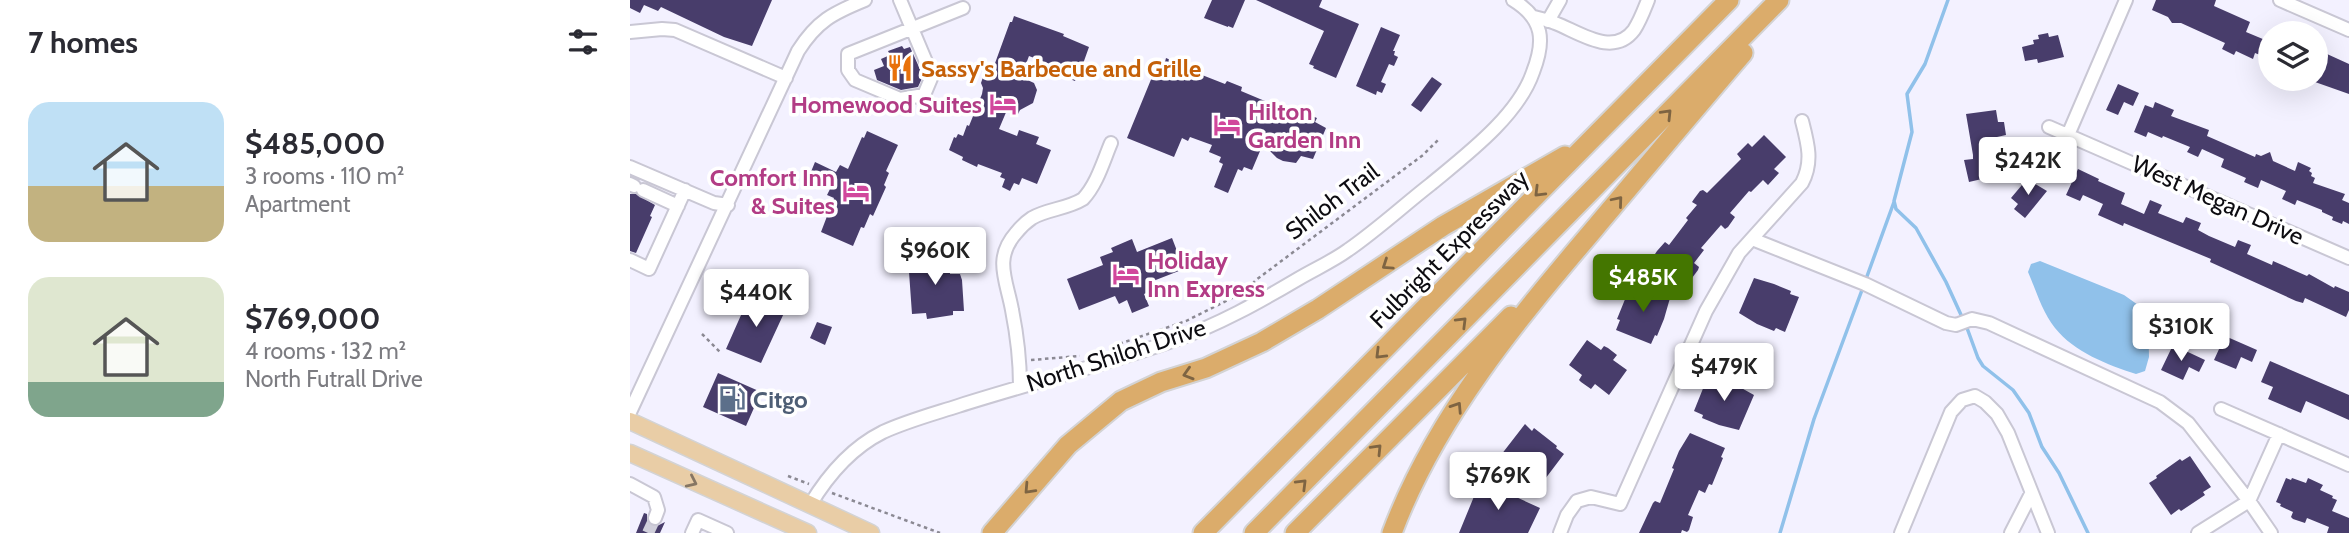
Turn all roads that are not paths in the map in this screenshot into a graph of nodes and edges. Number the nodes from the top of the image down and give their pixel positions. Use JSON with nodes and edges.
{"nodes":[{"id":1,"x":865,"y":0,"type":"edge"},
{"id":2,"x":900,"y":0,"type":"edge"},
{"id":3,"x":1513,"y":0,"type":"edge"},
{"id":4,"x":1560,"y":0,"type":"edge"},
{"id":5,"x":1648,"y":0,"type":"edge"},
{"id":6,"x":1729,"y":0,"type":"edge"},
{"id":7,"x":1779,"y":0,"type":"edge"},
{"id":8,"x":1788,"y":0,"type":"edge"},
{"id":9,"x":2126,"y":0,"type":"edge"},
{"id":10,"x":2280,"y":0,"type":"edge"},
{"id":11,"x":963,"y":8,"type":"dead end"},
{"id":12,"x":1540,"y":22,"type":"junction"},
{"id":13,"x":912,"y":28,"type":"junction"},
{"id":14,"x":2349,"y":30,"type":"edge"},
{"id":15,"x":630,"y":32,"type":"edge"},
{"id":16,"x":786,"y":78,"type":"junction"},
{"id":17,"x":1802,"y":121,"type":"dead end"},
{"id":18,"x":2049,"y":127,"type":"dead end"},
{"id":19,"x":2068,"y":135,"type":"junction"},
{"id":20,"x":1111,"y":143,"type":"dead end"},
{"id":21,"x":1587,"y":143,"type":"junction"},
{"id":22,"x":630,"y":167,"type":"edge"},
{"id":23,"x":635,"y":186,"type":"edge"},
{"id":24,"x":685,"y":190,"type":"junction"},
{"id":25,"x":728,"y":205,"type":"junction"},
{"id":26,"x":678,"y":206,"type":"junction"},
{"id":27,"x":1752,"y":239,"type":"junction"},
{"id":28,"x":2349,"y":258,"type":"edge"},
{"id":29,"x":630,"y":260,"type":"edge"},
{"id":30,"x":1558,"y":272,"type":"junction"},
{"id":31,"x":1020,"y":386,"type":"junction"},
{"id":32,"x":2221,"y":409,"type":"dead end"},
{"id":33,"x":630,"y":412,"type":"edge"},
{"id":34,"x":630,"y":421,"type":"edge"},
{"id":35,"x":2279,"y":435,"type":"junction"},
{"id":36,"x":630,"y":453,"type":"edge"},
{"id":37,"x":2349,"y":465,"type":"edge"},
{"id":38,"x":630,"y":485,"type":"edge"},
{"id":39,"x":2031,"y":494,"type":"junction"},
{"id":40,"x":2249,"y":501,"type":"junction"},
{"id":41,"x":810,"y":505,"type":"junction"},
{"id":42,"x":655,"y":518,"type":"dead end"},
{"id":43,"x":801,"y":531,"type":"edge"},
{"id":44,"x":692,"y":533,"type":"edge"},
{"id":45,"x":727,"y":533,"type":"edge"},
{"id":46,"x":871,"y":533,"type":"edge"},
{"id":47,"x":992,"y":533,"type":"edge"},
{"id":48,"x":1203,"y":533,"type":"edge"},
{"id":49,"x":1254,"y":533,"type":"edge"},
{"id":50,"x":1295,"y":533,"type":"edge"},
{"id":51,"x":1392,"y":533,"type":"edge"},
{"id":52,"x":1560,"y":533,"type":"edge"},
{"id":53,"x":1901,"y":533,"type":"edge"},
{"id":54,"x":2011,"y":533,"type":"edge"},
{"id":55,"x":2048,"y":533,"type":"edge"},
{"id":56,"x":2198,"y":533,"type":"edge"},
{"id":57,"x":2271,"y":533,"type":"edge"}],
"edges":[{"from":1,"to":16,"type":"street"},
{"from":2,"to":13,"type":"street"},
{"from":3,"to":12,"type":"street"},
{"from":4,"to":12,"type":"street"},
{"from":5,"to":12,"type":"street"},
{"from":6,"to":21,"type":"highway","name":"Fulbright Expressway"},
{"from":49,"to":7,"type":"highway","one_way":true},
{"from":30,"to":8,"type":"highway","one_way":true},
{"from":9,"to":19,"type":"street"},
{"from":10,"to":14,"type":"street"},
{"from":11,"to":13,"type":"street"},
{"from":12,"to":31,"type":"street","name":"North Shiloh Drive"},
{"from":13,"to":13,"type":"street"},
{"from":15,"to":16,"type":"street"},
{"from":16,"to":25,"type":"street"},
{"from":17,"to":27,"type":"street"},
{"from":18,"to":19,"type":"street","name":"West Megan Drive"},
{"from":19,"to":28,"type":"street","name":"West Megan Drive"},
{"from":20,"to":31,"type":"street"},
{"from":21,"to":47,"type":"highway","one_way":true},
{"from":21,"to":48,"type":"highway","name":"Fulbright Expressway","one_way":true},
{"from":22,"to":24,"type":"street"},
{"from":23,"to":26,"type":"street"},
{"from":24,"to":25,"type":"street"},
{"from":24,"to":26,"type":"street"},
{"from":25,"to":33,"type":"street"},
{"from":26,"to":29,"type":"street"},
{"from":27,"to":40,"type":"street"},
{"from":27,"to":52,"type":"street"},
{"from":50,"to":30,"type":"highway","one_way":true},
{"from":51,"to":30,"type":"highway","one_way":true},
{"from":31,"to":41,"type":"street","name":"North Shiloh Drive"},
{"from":32,"to":35,"type":"street"},
{"from":34,"to":41,"type":"main road"},
{"from":35,"to":37,"type":"street"},
{"from":35,"to":40,"type":"street"},
{"from":36,"to":43,"type":"main road","one_way":true},
{"from":38,"to":42,"type":"street"},
{"from":39,"to":53,"type":"street"},
{"from":39,"to":54,"type":"street"},
{"from":39,"to":55,"type":"street"},
{"from":40,"to":56,"type":"street"},
{"from":40,"to":57,"type":"street"},
{"from":41,"to":46,"type":"main road"},
{"from":44,"to":45,"type":"street"}]}
